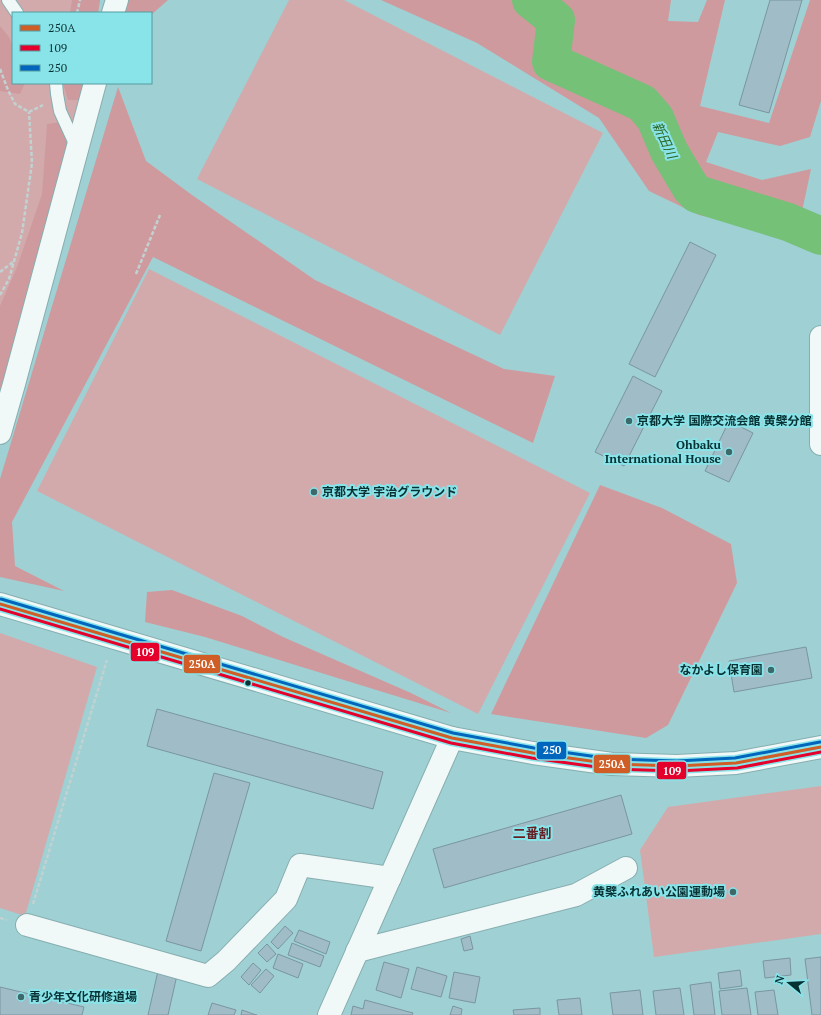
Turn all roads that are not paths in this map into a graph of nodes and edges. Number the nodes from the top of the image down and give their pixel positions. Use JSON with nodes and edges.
{"nodes":[{"id":1,"x":8,"y":0,"type":"edge"},
{"id":2,"x":117,"y":0,"type":"edge"},
{"id":3,"x":16,"y":12,"type":"edge"},
{"id":4,"x":113,"y":12,"type":"edge"},
{"id":5,"x":56,"y":84,"type":"edge"},
{"id":6,"x":95,"y":84,"type":"edge"},
{"id":7,"x":77,"y":150,"type":"junction"},
{"id":8,"x":821,"y":337,"type":"edge"},
{"id":9,"x":0,"y":433,"type":"edge"},
{"id":10,"x":821,"y":444,"type":"edge"},
{"id":11,"x":0,"y":604,"type":"edge"},
{"id":12,"x":452,"y":738,"type":"junction"},
{"id":13,"x":821,"y":747,"type":"edge"},
{"id":14,"x":626,"y":868,"type":"dead end"},
{"id":15,"x":390,"y":878,"type":"junction"},
{"id":16,"x":27,"y":925,"type":"road end"},
{"id":17,"x":357,"y":951,"type":"junction"},
{"id":18,"x":329,"y":1015,"type":"edge"}],
"edges":[{"from":1,"to":3,"type":"lane"},
{"from":2,"to":4,"type":"street"},
{"from":5,"to":7,"type":"lane"},
{"from":6,"to":7,"type":"street"},
{"from":7,"to":9,"type":"street"},
{"from":8,"to":10,"type":"street"},
{"from":11,"to":12,"type":"street"},
{"from":12,"to":13,"type":"street"},
{"from":12,"to":15,"type":"street"},
{"from":14,"to":17,"type":"street"},
{"from":15,"to":16,"type":"street"},
{"from":15,"to":17,"type":"street"},
{"from":17,"to":18,"type":"street"}]}
